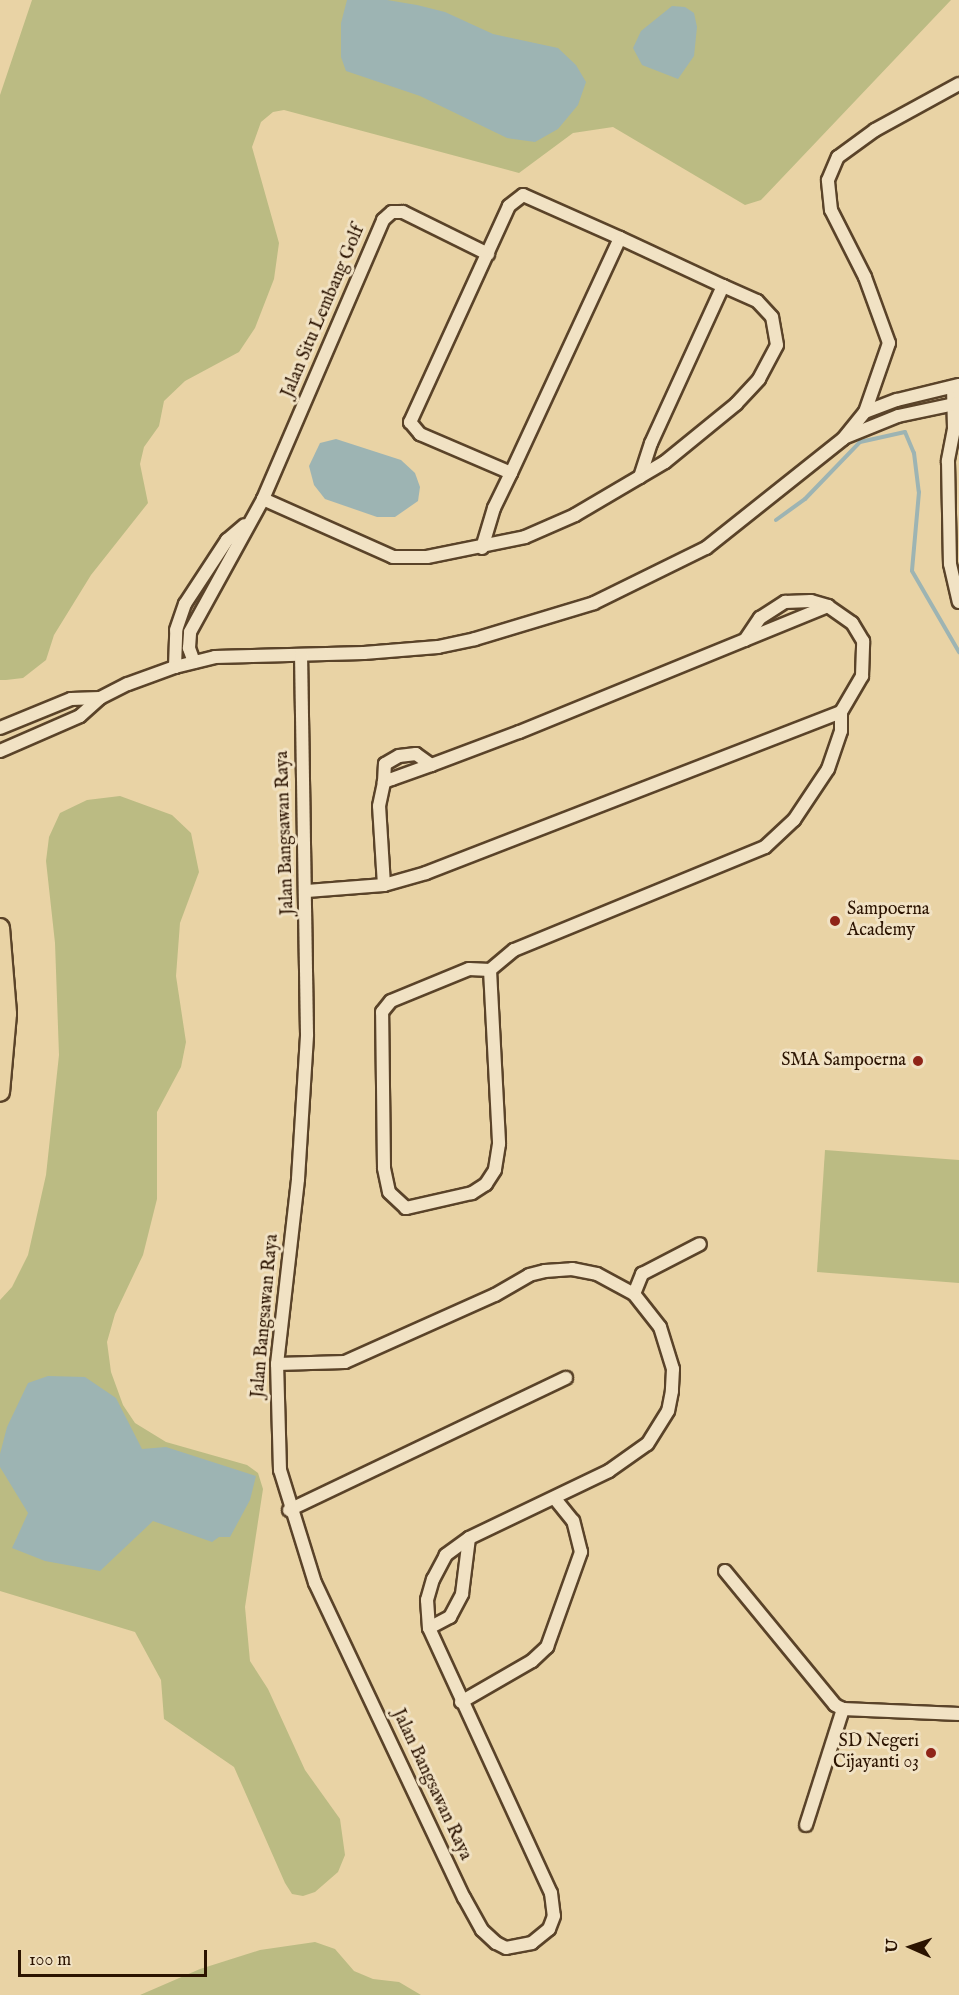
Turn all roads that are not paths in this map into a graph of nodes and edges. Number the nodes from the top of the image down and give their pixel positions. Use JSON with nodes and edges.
{"nodes":[{"id":1,"x":959,"y":84,"type":"edge"},
{"id":2,"x":620,"y":238,"type":"junction"},
{"id":3,"x":488,"y":254,"type":"junction"},
{"id":4,"x":723,"y":286,"type":"junction"},
{"id":5,"x":956,"y":386,"type":"edge"},
{"id":6,"x":956,"y":403,"type":"edge"},
{"id":7,"x":866,"y":412,"type":"junction"},
{"id":8,"x":956,"y":429,"type":"edge"},
{"id":9,"x":843,"y":439,"type":"junction"},
{"id":10,"x":511,"y":473,"type":"junction"},
{"id":11,"x":640,"y":477,"type":"junction"},
{"id":12,"x":955,"y":497,"type":"edge"},
{"id":13,"x":263,"y":499,"type":"junction"},
{"id":14,"x":246,"y":525,"type":"junction"},
{"id":15,"x":482,"y":548,"type":"junction"},
{"id":16,"x":198,"y":585,"type":"junction"},
{"id":17,"x":212,"y":596,"type":"junction"},
{"id":18,"x":959,"y":602,"type":"edge"},
{"id":19,"x":828,"y":606,"type":"junction"},
{"id":20,"x":745,"y":640,"type":"junction"},
{"id":21,"x":301,"y":655,"type":"junction"},
{"id":22,"x":194,"y":662,"type":"junction"},
{"id":23,"x":175,"y":667,"type":"junction"},
{"id":24,"x":100,"y":698,"type":"junction"},
{"id":25,"x":840,"y":712,"type":"junction"},
{"id":26,"x":0,"y":728,"type":"edge"},
{"id":27,"x":0,"y":751,"type":"edge"},
{"id":28,"x":431,"y":765,"type":"junction"},
{"id":29,"x":384,"y":782,"type":"junction"},
{"id":30,"x":384,"y":885,"type":"junction"},
{"id":31,"x":306,"y":891,"type":"junction"},
{"id":32,"x":0,"y":928,"type":"edge"},
{"id":33,"x":490,"y":970,"type":"junction"},
{"id":34,"x":0,"y":1092,"type":"edge"},
{"id":35,"x":700,"y":1244,"type":"dead end"},
{"id":36,"x":634,"y":1294,"type":"junction"},
{"id":37,"x":277,"y":1364,"type":"junction"},
{"id":38,"x":566,"y":1378,"type":"dead end"},
{"id":39,"x":555,"y":1499,"type":"junction"},
{"id":40,"x":289,"y":1510,"type":"junction"},
{"id":41,"x":469,"y":1538,"type":"junction"},
{"id":42,"x":725,"y":1571,"type":"dead end"},
{"id":43,"x":429,"y":1628,"type":"junction"},
{"id":44,"x":461,"y":1701,"type":"junction"},
{"id":45,"x":843,"y":1709,"type":"junction"},
{"id":46,"x":959,"y":1714,"type":"edge"},
{"id":47,"x":806,"y":1825,"type":"dead end"}],
"edges":[{"from":1,"to":7,"type":"street"},
{"from":2,"to":3,"type":"street"},
{"from":2,"to":4,"type":"street"},
{"from":2,"to":10,"type":"street"},
{"from":3,"to":10,"type":"street"},
{"from":3,"to":13,"type":"street","name":"Jalan Situ Lembang Golf"},
{"from":4,"to":11,"type":"street"},
{"from":4,"to":11,"type":"street"},
{"from":5,"to":6,"type":"street"},
{"from":5,"to":7,"type":"street"},
{"from":6,"to":8,"type":"street"},
{"from":6,"to":9,"type":"street"},
{"from":7,"to":9,"type":"street"},
{"from":8,"to":12,"type":"street"},
{"from":9,"to":21,"type":"street"},
{"from":10,"to":15,"type":"street"},
{"from":11,"to":15,"type":"street"},
{"from":12,"to":18,"type":"street"},
{"from":13,"to":14,"type":"street","name":"Jalan Situ Lembang Golf"},
{"from":13,"to":15,"type":"street"},
{"from":14,"to":16,"type":"street","name":"Jalan Situ Lembang Golf"},
{"from":14,"to":17,"type":"street","name":"Jalan Situ Lembang Golf"},
{"from":16,"to":17,"type":"street"},
{"from":16,"to":23,"type":"street","name":"Jalan Situ Lembang Golf"},
{"from":17,"to":22,"type":"street","name":"Jalan Situ Lembang Golf"},
{"from":19,"to":20,"type":"street"},
{"from":19,"to":20,"type":"street"},
{"from":19,"to":25,"type":"street"},
{"from":20,"to":28,"type":"street"},
{"from":21,"to":22,"type":"street"},
{"from":21,"to":31,"type":"street","name":"Jalan Bangsawan Raya"},
{"from":22,"to":23,"type":"street"},
{"from":23,"to":24,"type":"street"},
{"from":24,"to":26,"type":"street"},
{"from":24,"to":27,"type":"street"},
{"from":25,"to":30,"type":"street"},
{"from":25,"to":33,"type":"street"},
{"from":28,"to":29,"type":"street"},
{"from":28,"to":29,"type":"street"},
{"from":29,"to":30,"type":"street"},
{"from":30,"to":31,"type":"street"},
{"from":31,"to":37,"type":"street","name":"Jalan Bangsawan Raya"},
{"from":32,"to":34,"type":"main road"},
{"from":33,"to":33,"type":"street"},
{"from":35,"to":36,"type":"street"},
{"from":36,"to":37,"type":"street"},
{"from":36,"to":39,"type":"street"},
{"from":37,"to":40,"type":"street","name":"Jalan Bangsawan Raya"},
{"from":38,"to":40,"type":"street"},
{"from":39,"to":41,"type":"street"},
{"from":39,"to":44,"type":"street"},
{"from":40,"to":44,"type":"street","name":"Jalan Bangsawan Raya"},
{"from":41,"to":43,"type":"street"},
{"from":41,"to":43,"type":"street"},
{"from":42,"to":45,"type":"street"},
{"from":43,"to":44,"type":"street"},
{"from":45,"to":46,"type":"street"},
{"from":45,"to":47,"type":"street"}]}
